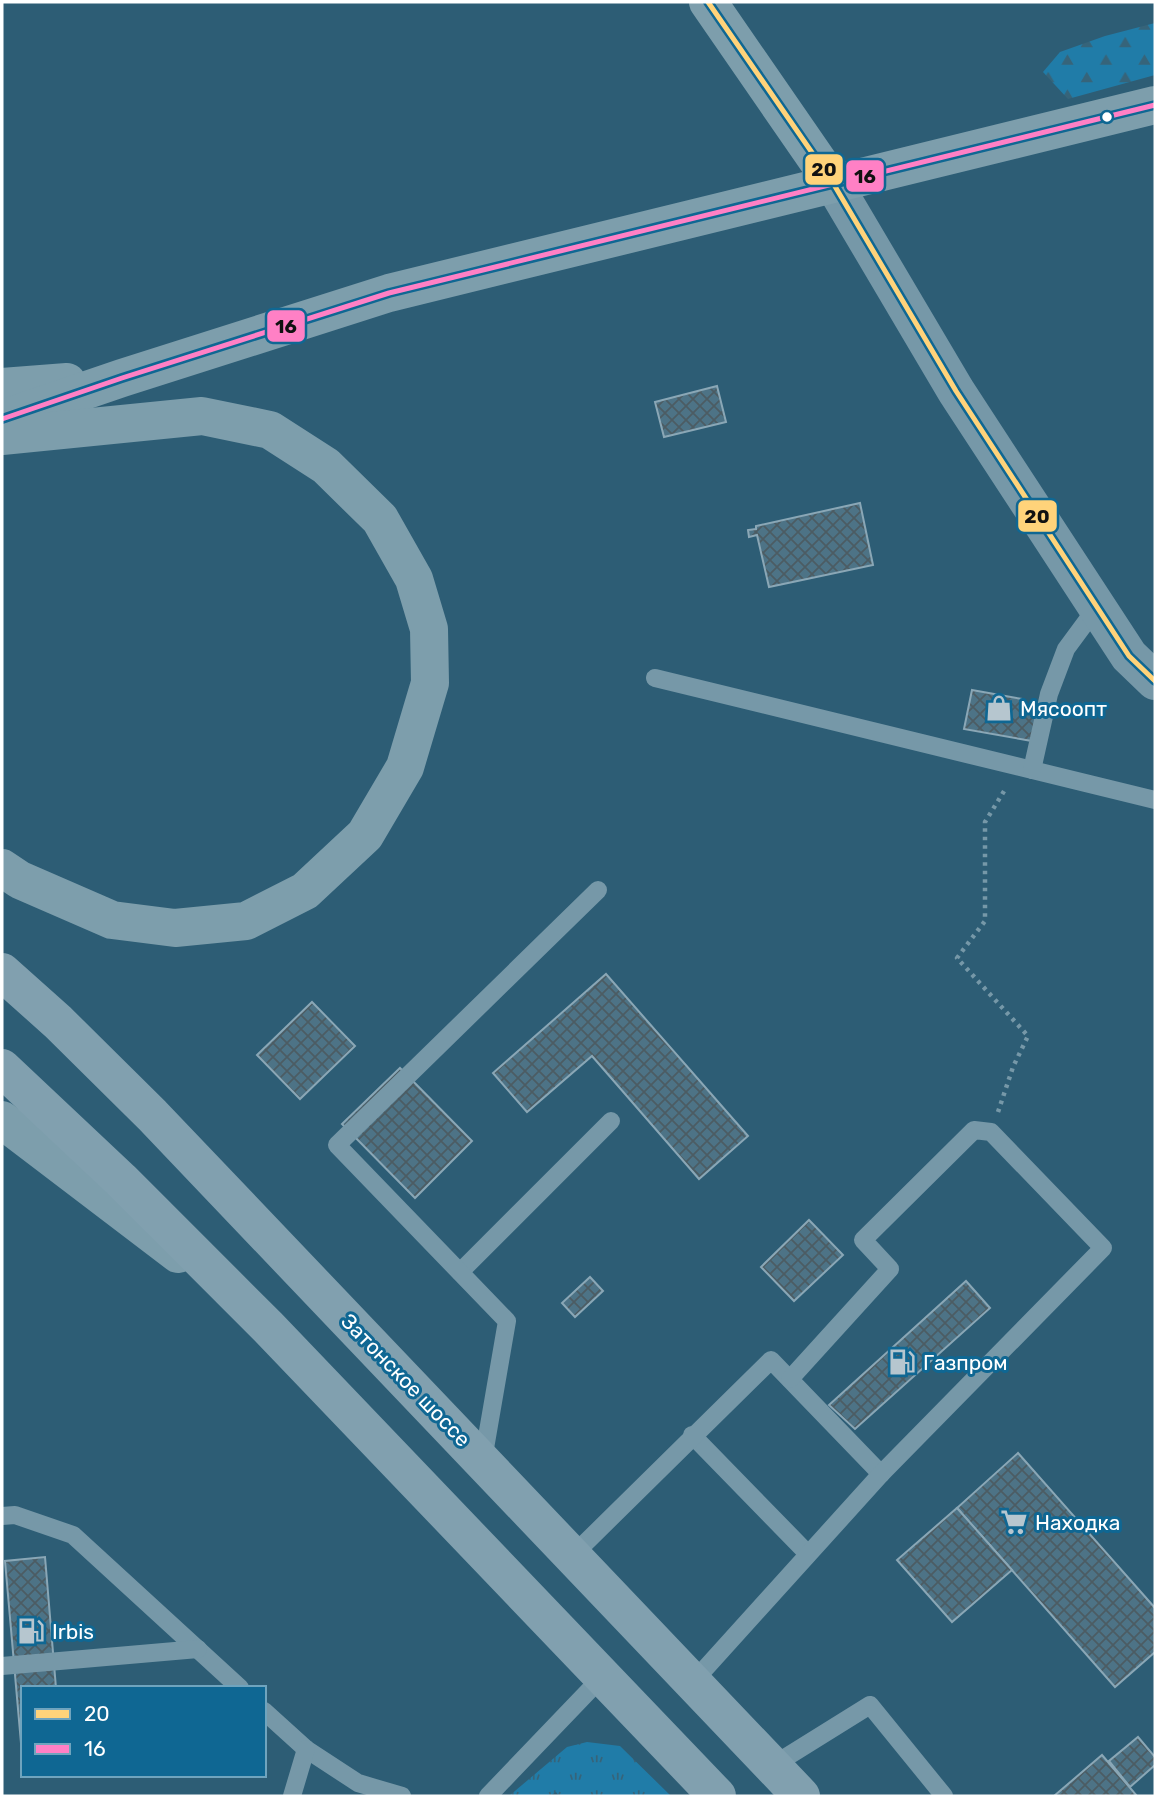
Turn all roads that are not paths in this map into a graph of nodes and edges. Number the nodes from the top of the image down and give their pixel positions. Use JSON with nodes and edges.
{"nodes":[{"id":1,"x":708,"y":2,"type":"edge"},
{"id":2,"x":1155,"y":105,"type":"edge"},
{"id":3,"x":833,"y":183,"type":"junction"},
{"id":4,"x":122,"y":378,"type":"junction"},
{"id":5,"x":2,"y":387,"type":"edge"},
{"id":6,"x":2,"y":419,"type":"edge"},
{"id":7,"x":2,"y":436,"type":"edge"},
{"id":8,"x":1097,"y":607,"type":"junction"},
{"id":9,"x":655,"y":678,"type":"dead end"},
{"id":10,"x":1155,"y":681,"type":"edge"},
{"id":11,"x":1026,"y":768,"type":"junction"},
{"id":12,"x":1155,"y":800,"type":"edge"},
{"id":13,"x":2,"y":868,"type":"edge"},
{"id":14,"x":598,"y":890,"type":"dead end"},
{"id":15,"x":2,"y":972,"type":"edge"},
{"id":16,"x":3,"y":1069,"type":"edge"},
{"id":17,"x":2,"y":1120,"type":"edge"},
{"id":18,"x":611,"y":1121,"type":"dead end"},
{"id":19,"x":460,"y":1272,"type":"junction"},
{"id":20,"x":253,"y":1311,"type":"junction"},
{"id":21,"x":790,"y":1379,"type":"junction"},
{"id":22,"x":692,"y":1435,"type":"junction"},
{"id":23,"x":482,"y":1460,"type":"junction"},
{"id":24,"x":881,"y":1474,"type":"junction"},
{"id":25,"x":2,"y":1516,"type":"edge"},
{"id":26,"x":808,"y":1554,"type":"junction"},
{"id":27,"x":573,"y":1555,"type":"junction"},
{"id":28,"x":198,"y":1649,"type":"junction"},
{"id":29,"x":2,"y":1666,"type":"edge"},
{"id":30,"x":602,"y":1677,"type":"junction"},
{"id":31,"x":693,"y":1682,"type":"junction"},
{"id":32,"x":238,"y":1686,"type":"edge"},
{"id":33,"x":266,"y":1713,"type":"edge"},
{"id":34,"x":306,"y":1749,"type":"junction"},
{"id":35,"x":772,"y":1766,"type":"junction"},
{"id":36,"x":292,"y":1796,"type":"edge"},
{"id":37,"x":402,"y":1796,"type":"edge"},
{"id":38,"x":488,"y":1796,"type":"edge"},
{"id":39,"x":717,"y":1796,"type":"edge"},
{"id":40,"x":801,"y":1796,"type":"edge"},
{"id":41,"x":944,"y":1796,"type":"edge"}],
"edges":[{"from":1,"to":3,"type":"main road"},
{"from":2,"to":3,"type":"main road"},
{"from":3,"to":4,"type":"main road"},
{"from":3,"to":8,"type":"street"},
{"from":4,"to":5,"type":"main road"},
{"from":4,"to":6,"type":"main road"},
{"from":7,"to":13,"type":"main road"},
{"from":8,"to":10,"type":"street"},
{"from":8,"to":11,"type":"lane"},
{"from":9,"to":11,"type":"lane"},
{"from":11,"to":12,"type":"lane"},
{"from":14,"to":19,"type":"lane"},
{"from":15,"to":23,"type":"main road","name":"Затонское шоссе"},
{"from":16,"to":20,"type":"main road"},
{"from":17,"to":20,"type":"main road"},
{"from":18,"to":19,"type":"lane"},
{"from":19,"to":23,"type":"lane"},
{"from":20,"to":30,"type":"main road"},
{"from":21,"to":22,"type":"lane"},
{"from":21,"to":24,"type":"lane"},
{"from":21,"to":24,"type":"lane"},
{"from":22,"to":26,"type":"lane"},
{"from":22,"to":27,"type":"lane"},
{"from":23,"to":27,"type":"main road","name":"Затонское шоссе"},
{"from":24,"to":26,"type":"lane"},
{"from":25,"to":28,"type":"lane"},
{"from":26,"to":31,"type":"lane"},
{"from":27,"to":31,"type":"main road","name":"Затонское шоссе"},
{"from":28,"to":29,"type":"lane"},
{"from":28,"to":32,"type":"lane"},
{"from":30,"to":38,"type":"lane"},
{"from":30,"to":39,"type":"main road"},
{"from":31,"to":35,"type":"main road","name":"Затонское шоссе"},
{"from":33,"to":34,"type":"lane"},
{"from":34,"to":36,"type":"lane"},
{"from":34,"to":37,"type":"lane"},
{"from":35,"to":40,"type":"main road","name":"Затонское шоссе"},
{"from":35,"to":41,"type":"lane"}]}
